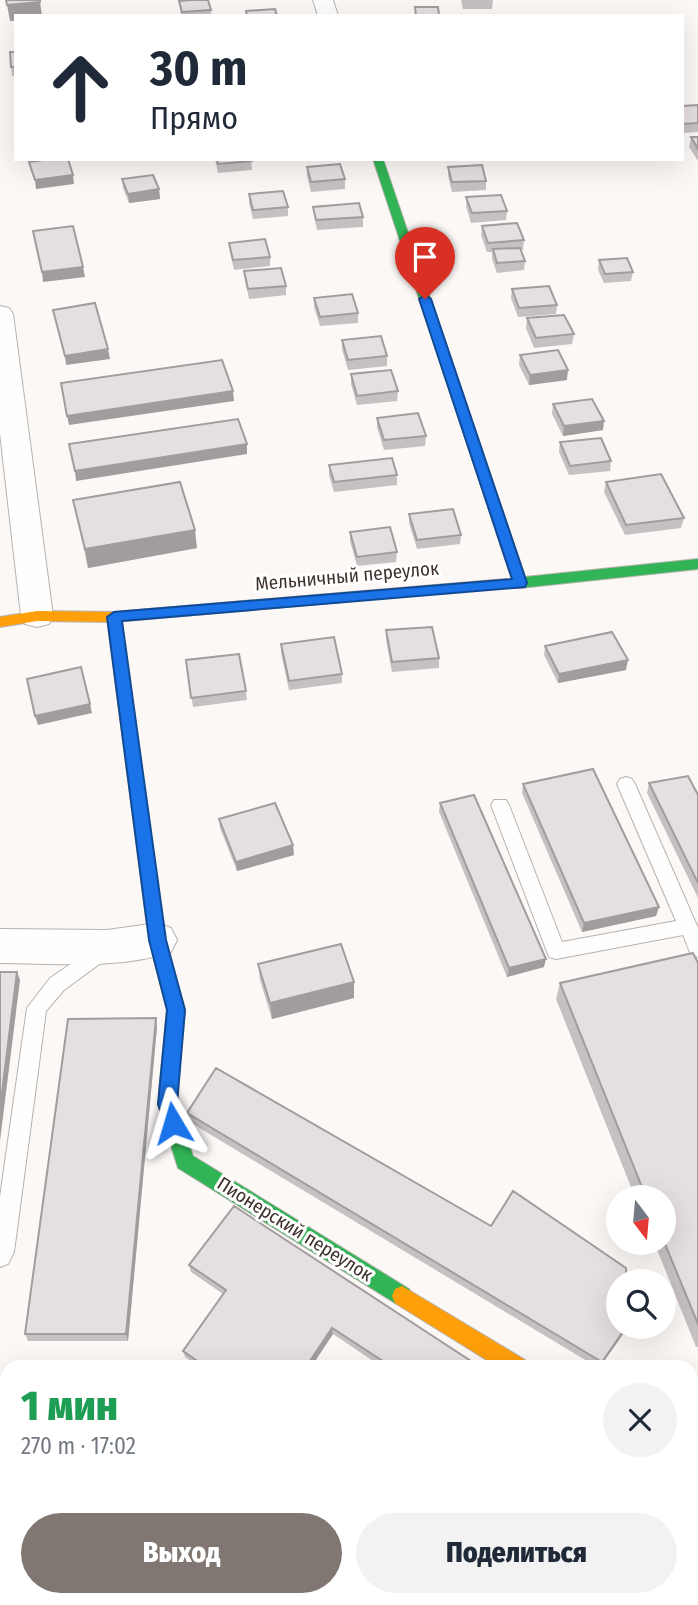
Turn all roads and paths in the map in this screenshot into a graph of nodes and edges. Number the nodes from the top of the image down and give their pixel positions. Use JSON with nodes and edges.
{"nodes":[{"id":1,"x":379,"y":161,"type":"edge"},
{"id":2,"x":0,"y":314,"type":"edge"},
{"id":3,"x":6,"y":418,"type":"edge"},
{"id":4,"x":698,"y":564,"type":"edge"},
{"id":5,"x":520,"y":583,"type":"junction"},
{"id":6,"x":37,"y":616,"type":"junction"},
{"id":7,"x":114,"y":617,"type":"junction"},
{"id":8,"x":0,"y":622,"type":"edge"},
{"id":9,"x":626,"y":784,"type":"dead end"},
{"id":10,"x":500,"y":805,"type":"dead end"},
{"id":11,"x":686,"y":927,"type":"junction"},
{"id":12,"x":157,"y":940,"type":"junction"},
{"id":13,"x":0,"y":946,"type":"edge"},
{"id":14,"x":107,"y":947,"type":"junction"},
{"id":15,"x":698,"y":949,"type":"edge"},
{"id":16,"x":0,"y":1256,"type":"edge"},
{"id":17,"x":507,"y":1360,"type":"edge"}],
"edges":[{"from":1,"to":5,"type":"street"},
{"from":2,"to":3,"type":"street"},
{"from":3,"to":6,"type":"street"},
{"from":4,"to":5,"type":"street","name":"Мельничный переулок"},
{"from":5,"to":7,"type":"street","name":"Мельничный переулок"},
{"from":6,"to":7,"type":"street","name":"Мельничный переулок"},
{"from":6,"to":8,"type":"street","name":"Мельничный переулок"},
{"from":7,"to":12,"type":"street","name":"Пионерский переулок"},
{"from":9,"to":11,"type":"lane"},
{"from":10,"to":11,"type":"lane"},
{"from":11,"to":15,"type":"lane"},
{"from":12,"to":14,"type":"street"},
{"from":12,"to":17,"type":"street","name":"Пионерский переулок"},
{"from":13,"to":14,"type":"street"},
{"from":14,"to":16,"type":"lane"}]}
